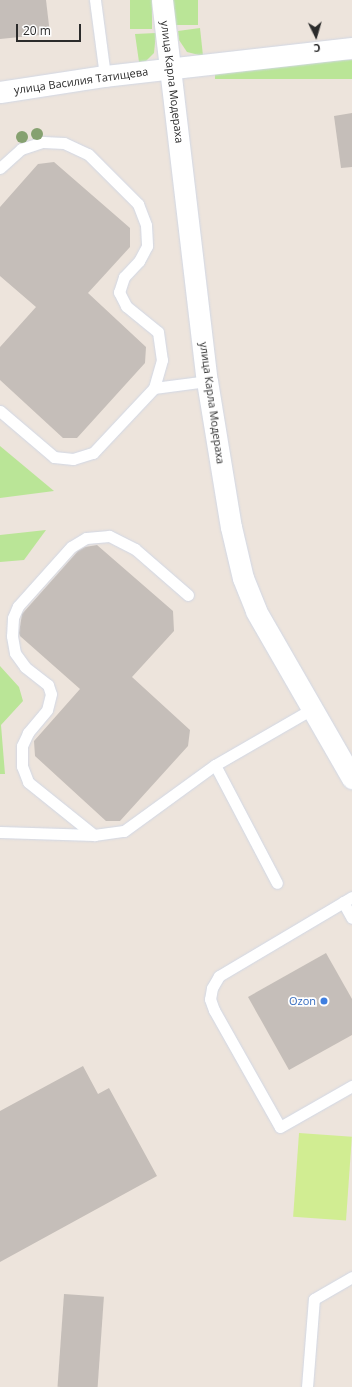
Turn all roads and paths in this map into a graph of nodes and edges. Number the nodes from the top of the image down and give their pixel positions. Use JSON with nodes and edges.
{"nodes":[{"id":1,"x":95,"y":0,"type":"edge"},
{"id":2,"x":162,"y":0,"type":"edge"},
{"id":3,"x":352,"y":48,"type":"edge"},
{"id":4,"x":171,"y":69,"type":"junction"},
{"id":5,"x":105,"y":76,"type":"junction"},
{"id":6,"x":0,"y":92,"type":"edge"},
{"id":7,"x":0,"y":168,"type":"edge"},
{"id":8,"x":208,"y":381,"type":"junction"},
{"id":9,"x":154,"y":388,"type":"junction"},
{"id":10,"x":0,"y":411,"type":"edge"},
{"id":11,"x":188,"y":595,"type":"dead end"},
{"id":12,"x":312,"y":709,"type":"junction"},
{"id":13,"x":215,"y":764,"type":"junction"},
{"id":14,"x":352,"y":778,"type":"edge"},
{"id":15,"x":0,"y":832,"type":"edge"},
{"id":16,"x":94,"y":835,"type":"junction"},
{"id":17,"x":277,"y":883,"type":"dead end"},
{"id":18,"x":348,"y":899,"type":"edge"},
{"id":19,"x":352,"y":918,"type":"edge"},
{"id":20,"x":352,"y":1086,"type":"edge"},
{"id":21,"x":352,"y":1277,"type":"edge"},
{"id":22,"x":306,"y":1387,"type":"edge"}],
"edges":[{"from":1,"to":5,"type":"lane"},
{"from":2,"to":4,"type":"street","name":"улица Карла Модераха"},
{"from":3,"to":4,"type":"street","name":"улица Василия Татищева"},
{"from":4,"to":5,"type":"street","name":"улица Василия Татищева"},
{"from":4,"to":8,"type":"street","name":"улица Карла Модераха"},
{"from":5,"to":6,"type":"street","name":"улица Василия Татищева"},
{"from":7,"to":9,"type":"lane"},
{"from":8,"to":9,"type":"lane"},
{"from":8,"to":12,"type":"street","name":"улица Карла Модераха"},
{"from":9,"to":10,"type":"lane"},
{"from":11,"to":16,"type":"lane"},
{"from":12,"to":13,"type":"lane"},
{"from":12,"to":14,"type":"street","name":"улица Карла Модераха"},
{"from":13,"to":16,"type":"lane"},
{"from":13,"to":17,"type":"lane"},
{"from":15,"to":16,"type":"lane"},
{"from":18,"to":19,"type":"lane"},
{"from":18,"to":20,"type":"lane"},
{"from":21,"to":22,"type":"lane"}]}
